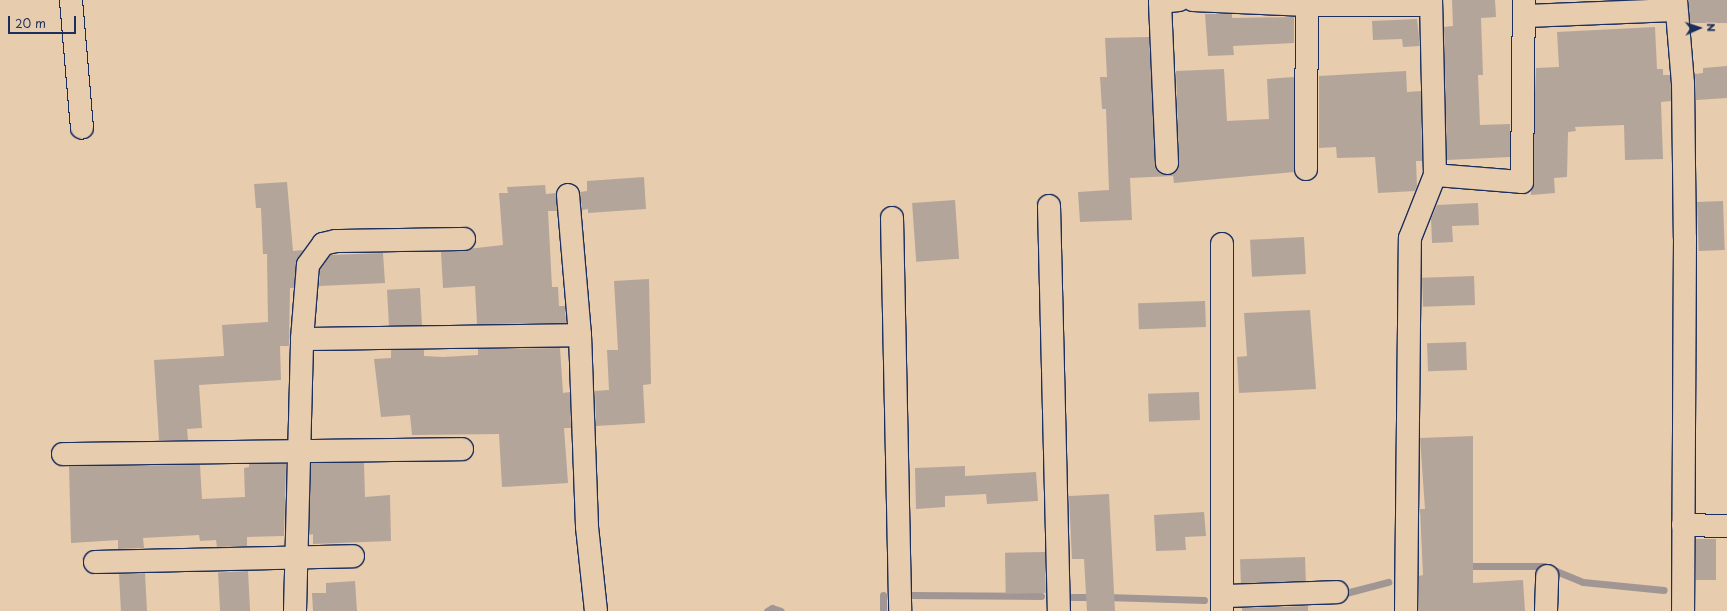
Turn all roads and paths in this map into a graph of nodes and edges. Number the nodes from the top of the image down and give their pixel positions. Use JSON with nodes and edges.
{"nodes":[{"id":1,"x":71,"y":0,"type":"edge"},
{"id":2,"x":1179,"y":0,"type":"edge"},
{"id":3,"x":1193,"y":0,"type":"edge"},
{"id":4,"x":1431,"y":2,"type":"edge"},
{"id":5,"x":1307,"y":3,"type":"edge"},
{"id":6,"x":1676,"y":5,"type":"edge"},
{"id":7,"x":1525,"y":8,"type":"edge"},
{"id":8,"x":82,"y":128,"type":"dead end"},
{"id":9,"x":1167,"y":163,"type":"dead end"},
{"id":10,"x":1306,"y":169,"type":"dead end"},
{"id":11,"x":1435,"y":175,"type":"junction"},
{"id":12,"x":568,"y":195,"type":"dead end"},
{"id":13,"x":1049,"y":206,"type":"dead end"},
{"id":14,"x":892,"y":218,"type":"dead end"},
{"id":15,"x":464,"y":239,"type":"dead end"},
{"id":16,"x":1222,"y":244,"type":"dead end"},
{"id":17,"x":580,"y":335,"type":"junction"},
{"id":18,"x":302,"y":339,"type":"junction"},
{"id":19,"x":462,"y":448,"type":"dead end"},
{"id":20,"x":301,"y":451,"type":"junction"},
{"id":21,"x":63,"y":454,"type":"dead end"},
{"id":22,"x":1683,"y":525,"type":"junction"},
{"id":23,"x":1727,"y":526,"type":"edge"},
{"id":24,"x":353,"y":556,"type":"dead end"},
{"id":25,"x":295,"y":558,"type":"junction"},
{"id":26,"x":95,"y":562,"type":"dead end"},
{"id":27,"x":1547,"y":576,"type":"dead end"},
{"id":28,"x":1337,"y":592,"type":"dead end"},
{"id":29,"x":1222,"y":604,"type":"edge"},
{"id":30,"x":295,"y":611,"type":"edge"},
{"id":31,"x":596,"y":611,"type":"edge"},
{"id":32,"x":900,"y":611,"type":"edge"},
{"id":33,"x":1059,"y":611,"type":"edge"},
{"id":34,"x":1406,"y":611,"type":"edge"},
{"id":35,"x":1546,"y":611,"type":"edge"},
{"id":36,"x":1683,"y":611,"type":"edge"}],
"edges":[{"from":1,"to":8,"type":"street"},
{"from":2,"to":9,"type":"street"},
{"from":3,"to":5,"type":"street"},
{"from":4,"to":5,"type":"street"},
{"from":4,"to":11,"type":"street"},
{"from":5,"to":10,"type":"street"},
{"from":6,"to":7,"type":"street"},
{"from":6,"to":22,"type":"street"},
{"from":7,"to":11,"type":"street"},
{"from":11,"to":34,"type":"street"},
{"from":12,"to":17,"type":"street"},
{"from":13,"to":33,"type":"street"},
{"from":14,"to":32,"type":"street"},
{"from":15,"to":18,"type":"street"},
{"from":16,"to":29,"type":"street"},
{"from":17,"to":18,"type":"street"},
{"from":17,"to":31,"type":"street"},
{"from":18,"to":20,"type":"street"},
{"from":19,"to":20,"type":"street"},
{"from":20,"to":21,"type":"street"},
{"from":20,"to":25,"type":"street"},
{"from":22,"to":23,"type":"street"},
{"from":22,"to":36,"type":"street"},
{"from":24,"to":25,"type":"street"},
{"from":25,"to":26,"type":"street"},
{"from":25,"to":30,"type":"street"},
{"from":27,"to":35,"type":"street"},
{"from":28,"to":29,"type":"street"}]}
